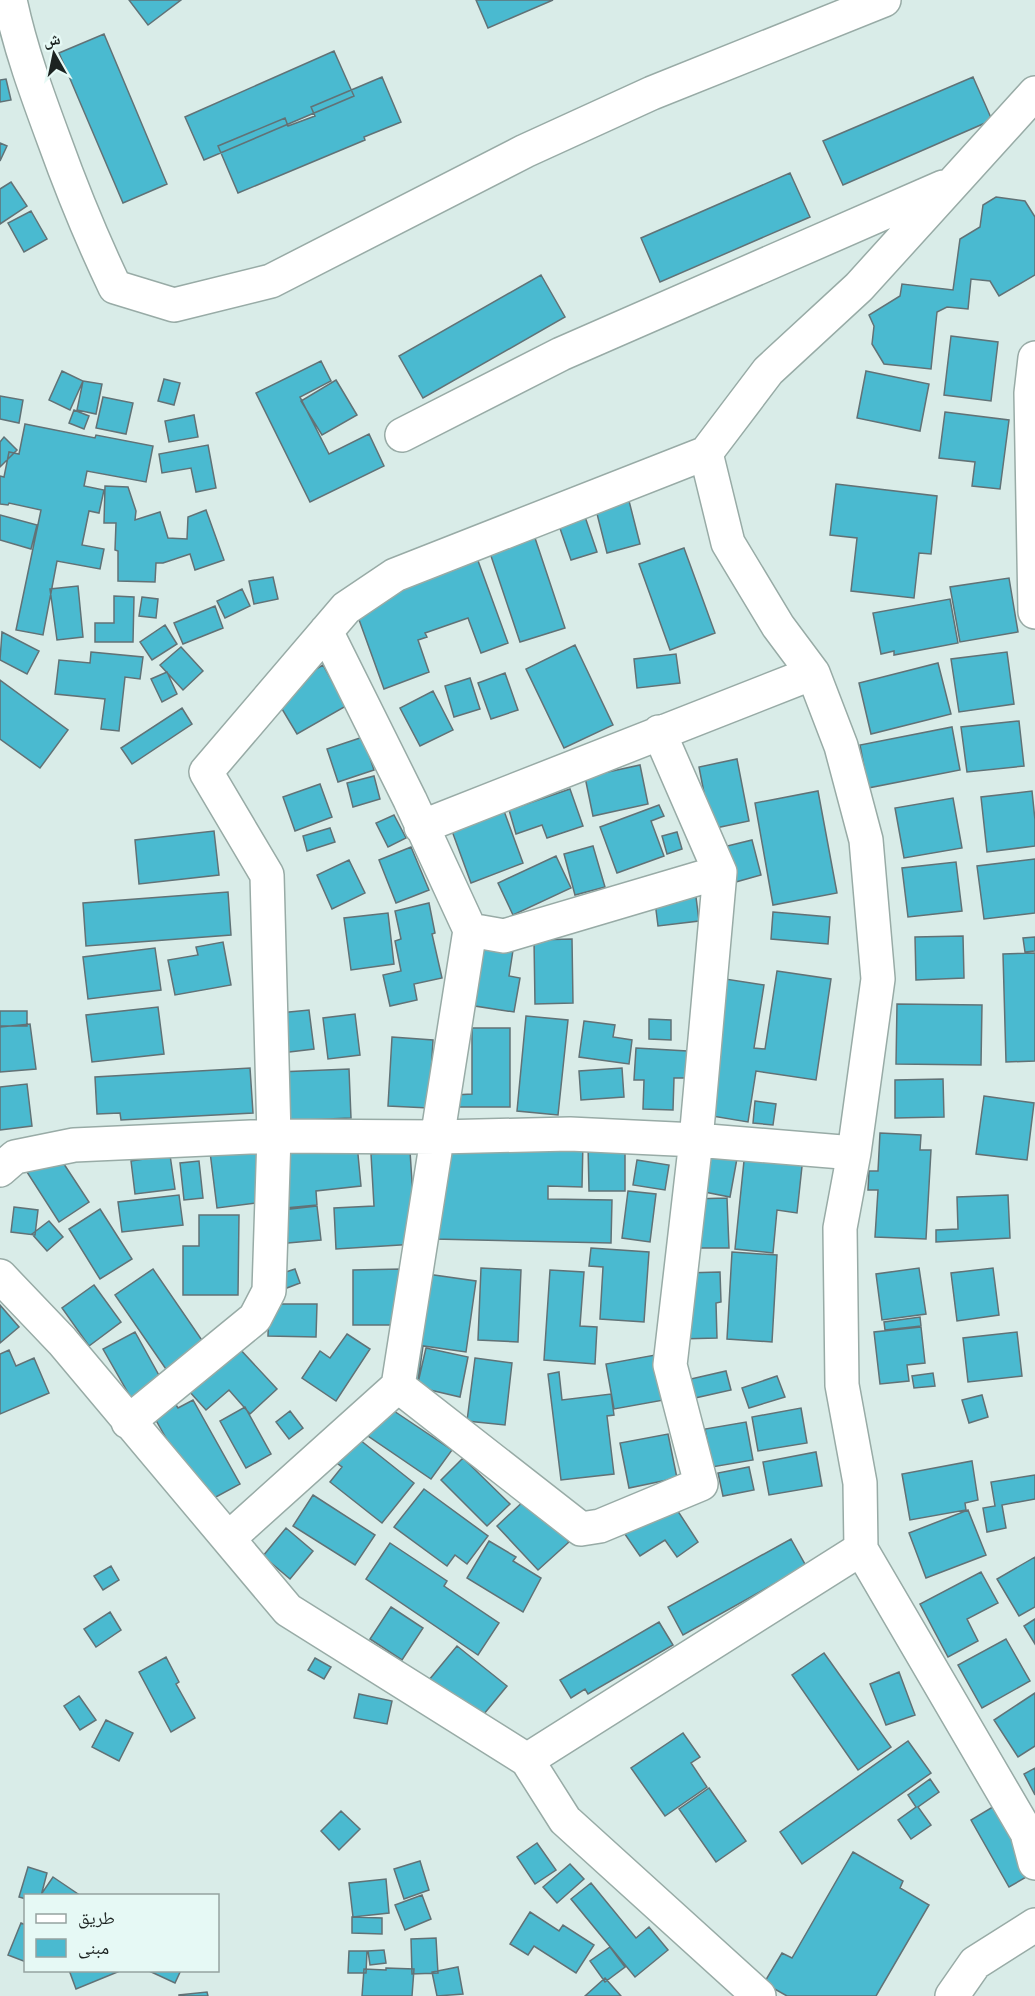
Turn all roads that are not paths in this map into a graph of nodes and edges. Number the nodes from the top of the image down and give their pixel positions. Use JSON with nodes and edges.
{"nodes":[{"id":1,"x":10,"y":0,"type":"edge"},
{"id":2,"x":884,"y":0,"type":"edge"},
{"id":3,"x":1035,"y":93,"type":"edge"},
{"id":4,"x":953,"y":183,"type":"junction"},
{"id":5,"x":1035,"y":358,"type":"edge"},
{"id":6,"x":402,"y":435,"type":"dead end"},
{"id":7,"x":706,"y":453,"type":"junction"},
{"id":8,"x":1035,"y":612,"type":"edge"},
{"id":9,"x":327,"y":631,"type":"junction"},
{"id":10,"x":813,"y":673,"type":"junction"},
{"id":11,"x":659,"y":732,"type":"junction"},
{"id":12,"x":421,"y":827,"type":"junction"},
{"id":13,"x":720,"y":872,"type":"junction"},
{"id":14,"x":470,"y":930,"type":"junction"},
{"id":15,"x":274,"y":1136,"type":"junction"},
{"id":16,"x":438,"y":1137,"type":"junction"},
{"id":17,"x":696,"y":1140,"type":"junction"},
{"id":18,"x":854,"y":1153,"type":"junction"},
{"id":19,"x":0,"y":1170,"type":"edge"},
{"id":20,"x":0,"y":1276,"type":"edge"},
{"id":21,"x":398,"y":1386,"type":"junction"},
{"id":22,"x":128,"y":1422,"type":"junction"},
{"id":23,"x":229,"y":1538,"type":"junction"},
{"id":24,"x":861,"y":1549,"type":"junction"},
{"id":25,"x":528,"y":1760,"type":"junction"},
{"id":26,"x":1035,"y":1863,"type":"edge"},
{"id":27,"x":1035,"y":1925,"type":"edge"},
{"id":28,"x":759,"y":1996,"type":"edge"},
{"id":29,"x":952,"y":1996,"type":"edge"}],
"edges":[{"from":1,"to":2,"type":"street"},
{"from":3,"to":4,"type":"street"},
{"from":4,"to":6,"type":"street"},
{"from":4,"to":7,"type":"street"},
{"from":5,"to":8,"type":"street"},
{"from":7,"to":9,"type":"street"},
{"from":7,"to":10,"type":"street"},
{"from":9,"to":12,"type":"street"},
{"from":9,"to":15,"type":"street"},
{"from":10,"to":11,"type":"street"},
{"from":10,"to":18,"type":"street"},
{"from":11,"to":12,"type":"street"},
{"from":11,"to":13,"type":"street"},
{"from":12,"to":14,"type":"street"},
{"from":13,"to":14,"type":"street"},
{"from":13,"to":17,"type":"street"},
{"from":14,"to":16,"type":"street"},
{"from":15,"to":16,"type":"street"},
{"from":15,"to":19,"type":"street"},
{"from":15,"to":22,"type":"street"},
{"from":16,"to":17,"type":"street"},
{"from":16,"to":21,"type":"street"},
{"from":17,"to":18,"type":"street"},
{"from":17,"to":21,"type":"street"},
{"from":18,"to":24,"type":"street"},
{"from":20,"to":22,"type":"street"},
{"from":21,"to":23,"type":"street"},
{"from":22,"to":23,"type":"street"},
{"from":23,"to":25,"type":"street"},
{"from":24,"to":25,"type":"street"},
{"from":24,"to":26,"type":"street"},
{"from":25,"to":28,"type":"street"},
{"from":27,"to":29,"type":"street"}]}
